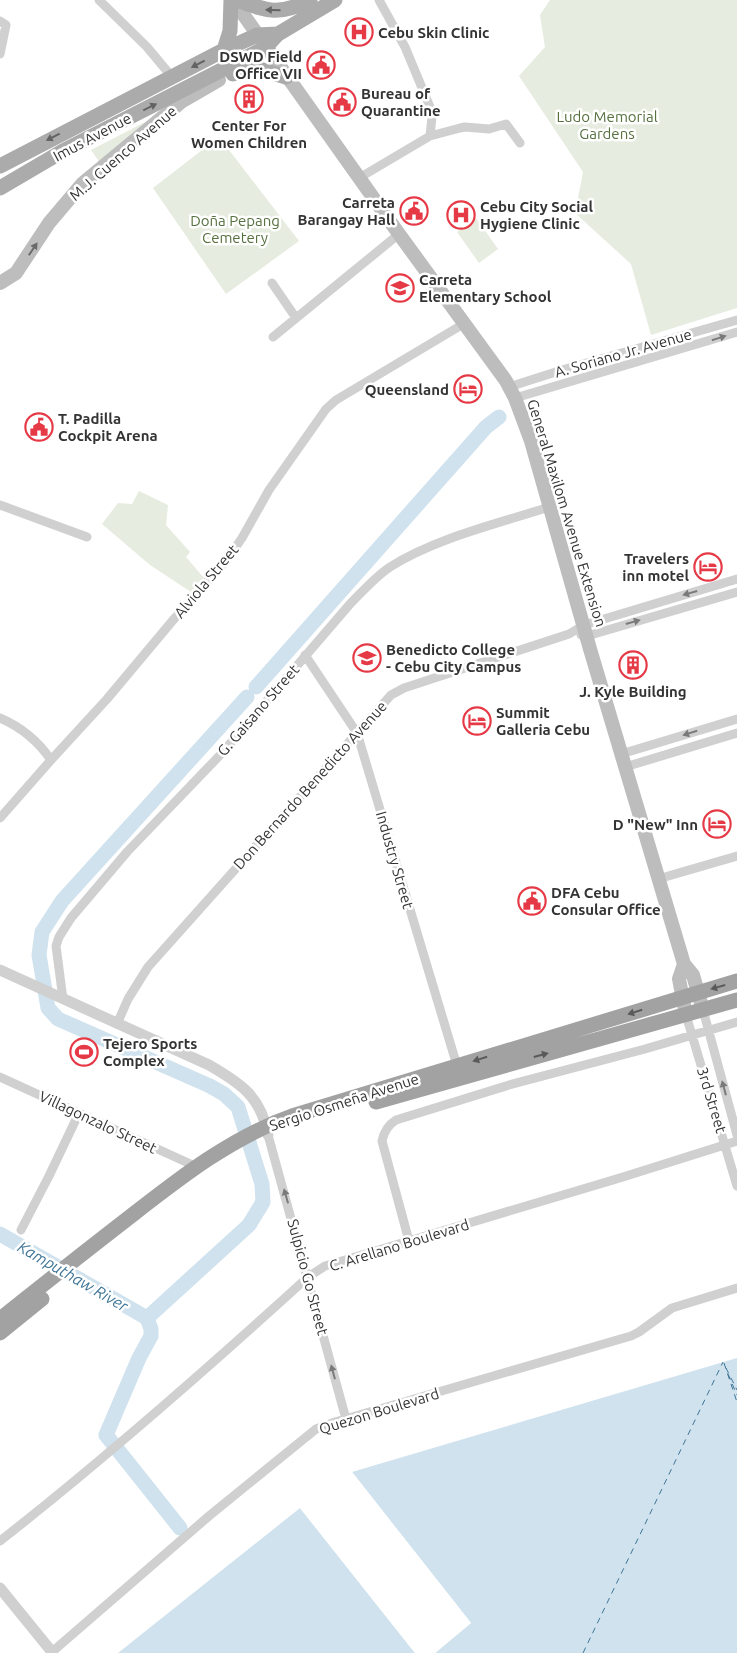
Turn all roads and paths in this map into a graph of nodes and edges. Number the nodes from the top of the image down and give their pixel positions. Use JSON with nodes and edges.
{"nodes":[{"id":1,"x":99,"y":0,"type":"edge"},
{"id":2,"x":232,"y":0,"type":"edge"},
{"id":3,"x":237,"y":0,"type":"edge"},
{"id":4,"x":310,"y":0,"type":"edge"},
{"id":5,"x":335,"y":0,"type":"edge"},
{"id":6,"x":379,"y":0,"type":"edge"},
{"id":7,"x":0,"y":21,"type":"edge"},
{"id":8,"x":261,"y":42,"type":"junction"},
{"id":9,"x":224,"y":50,"type":"junction"},
{"id":10,"x":0,"y":54,"type":"edge"},
{"id":11,"x":172,"y":77,"type":"junction"},
{"id":12,"x":286,"y":77,"type":"junction"},
{"id":13,"x":219,"y":80,"type":"junction"},
{"id":14,"x":204,"y":81,"type":"junction"},
{"id":15,"x":430,"y":136,"type":"junction"},
{"id":16,"x":520,"y":143,"type":"dead end"},
{"id":17,"x":0,"y":166,"type":"edge"},
{"id":18,"x":359,"y":178,"type":"junction"},
{"id":19,"x":0,"y":188,"type":"edge"},
{"id":20,"x":399,"y":234,"type":"junction"},
{"id":21,"x":0,"y":283,"type":"edge"},
{"id":22,"x":272,"y":283,"type":"dead end"},
{"id":23,"x":296,"y":318,"type":"junction"},
{"id":24,"x":737,"y":320,"type":"edge"},
{"id":25,"x":465,"y":323,"type":"junction"},
{"id":26,"x":737,"y":332,"type":"edge"},
{"id":27,"x":273,"y":337,"type":"dead end"},
{"id":28,"x":513,"y":393,"type":"junction"},
{"id":29,"x":0,"y":505,"type":"edge"},
{"id":30,"x":549,"y":507,"type":"junction"},
{"id":31,"x":87,"y":537,"type":"dead end"},
{"id":32,"x":737,"y":580,"type":"edge"},
{"id":33,"x":737,"y":592,"type":"edge"},
{"id":34,"x":585,"y":630,"type":"junction"},
{"id":35,"x":305,"y":655,"type":"junction"},
{"id":36,"x":0,"y":718,"type":"edge"},
{"id":37,"x":737,"y":719,"type":"edge"},
{"id":38,"x":357,"y":733,"type":"junction"},
{"id":39,"x":737,"y":733,"type":"edge"},
{"id":40,"x":50,"y":760,"type":"junction"},
{"id":41,"x":623,"y":760,"type":"junction"},
{"id":42,"x":0,"y":818,"type":"edge"},
{"id":43,"x":737,"y":856,"type":"edge"},
{"id":44,"x":658,"y":879,"type":"junction"},
{"id":45,"x":684,"y":964,"type":"junction"},
{"id":46,"x":0,"y":970,"type":"edge"},
{"id":47,"x":737,"y":981,"type":"edge"},
{"id":48,"x":698,"y":992,"type":"junction"},
{"id":49,"x":58,"y":996,"type":"junction"},
{"id":50,"x":682,"y":997,"type":"junction"},
{"id":51,"x":737,"y":1000,"type":"edge"},
{"id":52,"x":703,"y":1010,"type":"junction"},
{"id":53,"x":686,"y":1015,"type":"junction"},
{"id":54,"x":737,"y":1022,"type":"edge"},
{"id":55,"x":117,"y":1024,"type":"junction"},
{"id":56,"x":708,"y":1030,"type":"junction"},
{"id":57,"x":692,"y":1035,"type":"junction"},
{"id":58,"x":459,"y":1071,"type":"junction"},
{"id":59,"x":0,"y":1077,"type":"edge"},
{"id":60,"x":79,"y":1113,"type":"junction"},
{"id":61,"x":737,"y":1135,"type":"edge"},
{"id":62,"x":255,"y":1137,"type":"junction"},
{"id":63,"x":737,"y":1141,"type":"edge"},
{"id":64,"x":726,"y":1144,"type":"junction"},
{"id":65,"x":197,"y":1167,"type":"junction"},
{"id":66,"x":737,"y":1186,"type":"edge"},
{"id":67,"x":21,"y":1230,"type":"dead end"},
{"id":68,"x":409,"y":1241,"type":"junction"},
{"id":69,"x":79,"y":1262,"type":"junction"},
{"id":70,"x":61,"y":1277,"type":"junction"},
{"id":71,"x":308,"y":1277,"type":"junction"},
{"id":72,"x":737,"y":1288,"type":"edge"},
{"id":73,"x":1,"y":1316,"type":"edge"},
{"id":74,"x":0,"y":1333,"type":"edge"},
{"id":75,"x":346,"y":1419,"type":"junction"},
{"id":76,"x":0,"y":1541,"type":"edge"},
{"id":77,"x":0,"y":1588,"type":"edge"},
{"id":78,"x":52,"y":1652,"type":"edge"}],
"edges":[{"from":1,"to":11,"type":"street"},
{"from":2,"to":8,"type":"main road","name":"General Maxilom Avenue Extension"},
{"from":2,"to":9,"type":"main road"},
{"from":4,"to":3,"type":"main road","one_way":true},
{"from":5,"to":8,"type":"main road"},
{"from":6,"to":15,"type":"street"},
{"from":7,"to":10,"type":"street"},
{"from":8,"to":9,"type":"main road","name":"Imus Avenue"},
{"from":8,"to":12,"type":"main road","name":"General Maxilom Avenue Extension"},
{"from":8,"to":14,"type":"main road","name":"Imus Avenue"},
{"from":9,"to":11,"type":"main road","name":"Imus Avenue","one_way":true},
{"from":11,"to":17,"type":"main road","name":"Imus Avenue","one_way":true},
{"from":12,"to":13,"type":"main road"},
{"from":12,"to":18,"type":"main road","name":"General Maxilom Avenue Extension"},
{"from":13,"to":14,"type":"main road"},
{"from":21,"to":13,"type":"main road","name":"M.J. Cuenco Avenue","one_way":true},
{"from":19,"to":14,"type":"main road","name":"Imus Avenue","one_way":true},
{"from":15,"to":16,"type":"street"},
{"from":15,"to":18,"type":"street"},
{"from":18,"to":20,"type":"main road","name":"General Maxilom Avenue Extension"},
{"from":20,"to":23,"type":"street"},
{"from":20,"to":25,"type":"main road","name":"General Maxilom Avenue Extension"},
{"from":22,"to":23,"type":"street"},
{"from":23,"to":27,"type":"street"},
{"from":24,"to":28,"type":"street","name":"A. Soriano Jr. Avenue"},
{"from":25,"to":28,"type":"main road","name":"General Maxilom Avenue Extension"},
{"from":25,"to":40,"type":"street","name":"Alviola Street"},
{"from":28,"to":26,"type":"street","name":"A. Soriano Jr. Avenue","one_way":true},
{"from":28,"to":30,"type":"main road","name":"General Maxilom Avenue Extension"},
{"from":29,"to":31,"type":"street"},
{"from":30,"to":34,"type":"main road","name":"General Maxilom Avenue Extension"},
{"from":30,"to":35,"type":"street","name":"G. Gaisano Street"},
{"from":32,"to":34,"type":"street","one_way":true},
{"from":34,"to":33,"type":"street","one_way":true},
{"from":34,"to":38,"type":"street","name":"Don Bernardo Benedicto Avenue"},
{"from":34,"to":41,"type":"main road","name":"General Maxilom Avenue Extension"},
{"from":35,"to":38,"type":"street","name":"Industry Street"},
{"from":35,"to":49,"type":"street","name":"G. Gaisano Street"},
{"from":36,"to":40,"type":"street"},
{"from":37,"to":41,"type":"street","one_way":true},
{"from":38,"to":55,"type":"street","name":"Don Bernardo Benedicto Avenue"},
{"from":38,"to":58,"type":"street","name":"Industry Street"},
{"from":39,"to":41,"type":"street"},
{"from":40,"to":42,"type":"street","name":"Alviola Street"},
{"from":41,"to":44,"type":"main road","name":"General Maxilom Avenue Extension"},
{"from":43,"to":44,"type":"street"},
{"from":44,"to":45,"type":"main road","name":"General Maxilom Avenue Extension"},
{"from":45,"to":48,"type":"main road","name":"General Maxilom Avenue Extension"},
{"from":45,"to":50,"type":"main road","name":"General Maxilom Avenue Extension"},
{"from":46,"to":49,"type":"street"},
{"from":47,"to":48,"type":"highway","name":"Sergio Osmeña Avenue","one_way":true},
{"from":48,"to":50,"type":"highway","name":"Sergio Osmeña Avenue"},
{"from":48,"to":52,"type":"main road","name":"General Maxilom Avenue Extension"},
{"from":49,"to":55,"type":"street"},
{"from":50,"to":53,"type":"main road","name":"General Maxilom Avenue Extension"},
{"from":50,"to":58,"type":"highway","name":"Sergio Osmeña Avenue","one_way":true},
{"from":51,"to":52,"type":"highway","name":"Sergio Osmeña Avenue"},
{"from":52,"to":53,"type":"highway","name":"Sergio Osmeña Avenue"},
{"from":52,"to":56,"type":"street","name":"3rd Street"},
{"from":53,"to":57,"type":"street","name":"3rd Street"},
{"from":58,"to":53,"type":"highway","name":"Sergio Osmeña Avenue","one_way":true},
{"from":54,"to":56,"type":"street"},
{"from":55,"to":62,"type":"street"},
{"from":56,"to":57,"type":"street"},
{"from":61,"to":56,"type":"street","name":"3rd Street","one_way":true},
{"from":57,"to":64,"type":"street","name":"3rd Street"},
{"from":57,"to":68,"type":"street"},
{"from":58,"to":62,"type":"highway","name":"Sergio Osmeña Avenue"},
{"from":59,"to":60,"type":"street","name":"Villagonzalo Street"},
{"from":60,"to":65,"type":"street","name":"Villagonzalo Street"},
{"from":60,"to":67,"type":"street"},
{"from":62,"to":65,"type":"highway","name":"Sergio Osmeña Avenue"},
{"from":62,"to":69,"type":"highway","name":"Sergio Osmeña Avenue"},
{"from":71,"to":62,"type":"street","name":"Sulpicio Go Street","one_way":true},
{"from":63,"to":64,"type":"street","name":"C. Arellano Boulevard"},
{"from":64,"to":66,"type":"street","name":"3rd Street"},
{"from":64,"to":68,"type":"street","name":"C. Arellano Boulevard"},
{"from":65,"to":69,"type":"highway","name":"Sergio Osmeña Avenue"},
{"from":68,"to":71,"type":"street","name":"C. Arellano Boulevard"},
{"from":69,"to":70,"type":"highway","name":"Sergio Osmeña Avenue"},
{"from":70,"to":73,"type":"highway","name":"Sergio Osmeña Avenue"},
{"from":70,"to":74,"type":"highway","name":"Sergio Osmeña Avenue"},
{"from":75,"to":71,"type":"street","name":"Sulpicio Go Street","one_way":true},
{"from":71,"to":76,"type":"street","name":"C. Arellano Boulevard"},
{"from":72,"to":75,"type":"street","name":"Quezon Boulevard"},
{"from":75,"to":78,"type":"street","name":"Quezon Boulevard"},
{"from":77,"to":78,"type":"street"}]}
